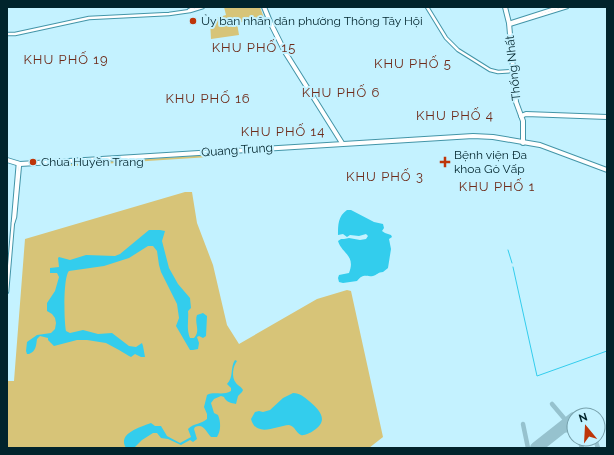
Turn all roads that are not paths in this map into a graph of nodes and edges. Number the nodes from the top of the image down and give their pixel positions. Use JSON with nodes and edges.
{"nodes":[{"id":1,"x":195,"y":7,"type":"edge"},
{"id":2,"x":203,"y":7,"type":"edge"},
{"id":3,"x":264,"y":7,"type":"edge"},
{"id":4,"x":427,"y":7,"type":"edge"},
{"id":5,"x":505,"y":7,"type":"edge"},
{"id":6,"x":559,"y":7,"type":"edge"},
{"id":7,"x":567,"y":7,"type":"edge"},
{"id":8,"x":189,"y":10,"type":"junction"},
{"id":9,"x":509,"y":24,"type":"junction"},
{"id":10,"x":7,"y":34,"type":"edge"},
{"id":11,"x":513,"y":71,"type":"junction"},
{"id":12,"x":522,"y":116,"type":"junction"},
{"id":13,"x":607,"y":118,"type":"edge"},
{"id":14,"x":523,"y":128,"type":"junction"},
{"id":15,"x":521,"y":142,"type":"junction"},
{"id":16,"x":343,"y":144,"type":"junction"},
{"id":17,"x":7,"y":161,"type":"edge"},
{"id":18,"x":19,"y":165,"type":"junction"},
{"id":19,"x":607,"y":171,"type":"edge"},
{"id":20,"x":7,"y":221,"type":"edge"},
{"id":21,"x":13,"y":222,"type":"junction"},
{"id":22,"x":7,"y":292,"type":"edge"}],
"edges":[{"from":1,"to":8,"type":"street"},
{"from":2,"to":8,"type":"street"},
{"from":3,"to":16,"type":"main road"},
{"from":4,"to":11,"type":"street"},
{"from":5,"to":9,"type":"main road","name":"Thống Nhất"},
{"from":6,"to":9,"type":"street"},
{"from":7,"to":9,"type":"street"},
{"from":8,"to":10,"type":"street"},
{"from":9,"to":11,"type":"main road","name":"Thống Nhất"},
{"from":11,"to":12,"type":"main road","name":"Thống Nhất"},
{"from":12,"to":13,"type":"main road"},
{"from":12,"to":14,"type":"main road","name":"Thống Nhất"},
{"from":14,"to":15,"type":"main road","name":"Thống Nhất"},
{"from":14,"to":15,"type":"main road","name":"Thống Nhất"},
{"from":15,"to":16,"type":"main road","name":"Quang Trung"},
{"from":15,"to":19,"type":"main road","name":"Quang Trung"},
{"from":16,"to":18,"type":"main road","name":"Quang Trung"},
{"from":17,"to":18,"type":"main road","name":"Quang Trung"},
{"from":18,"to":21,"type":"street"},
{"from":20,"to":21,"type":"street"},
{"from":21,"to":22,"type":"street"}]}
